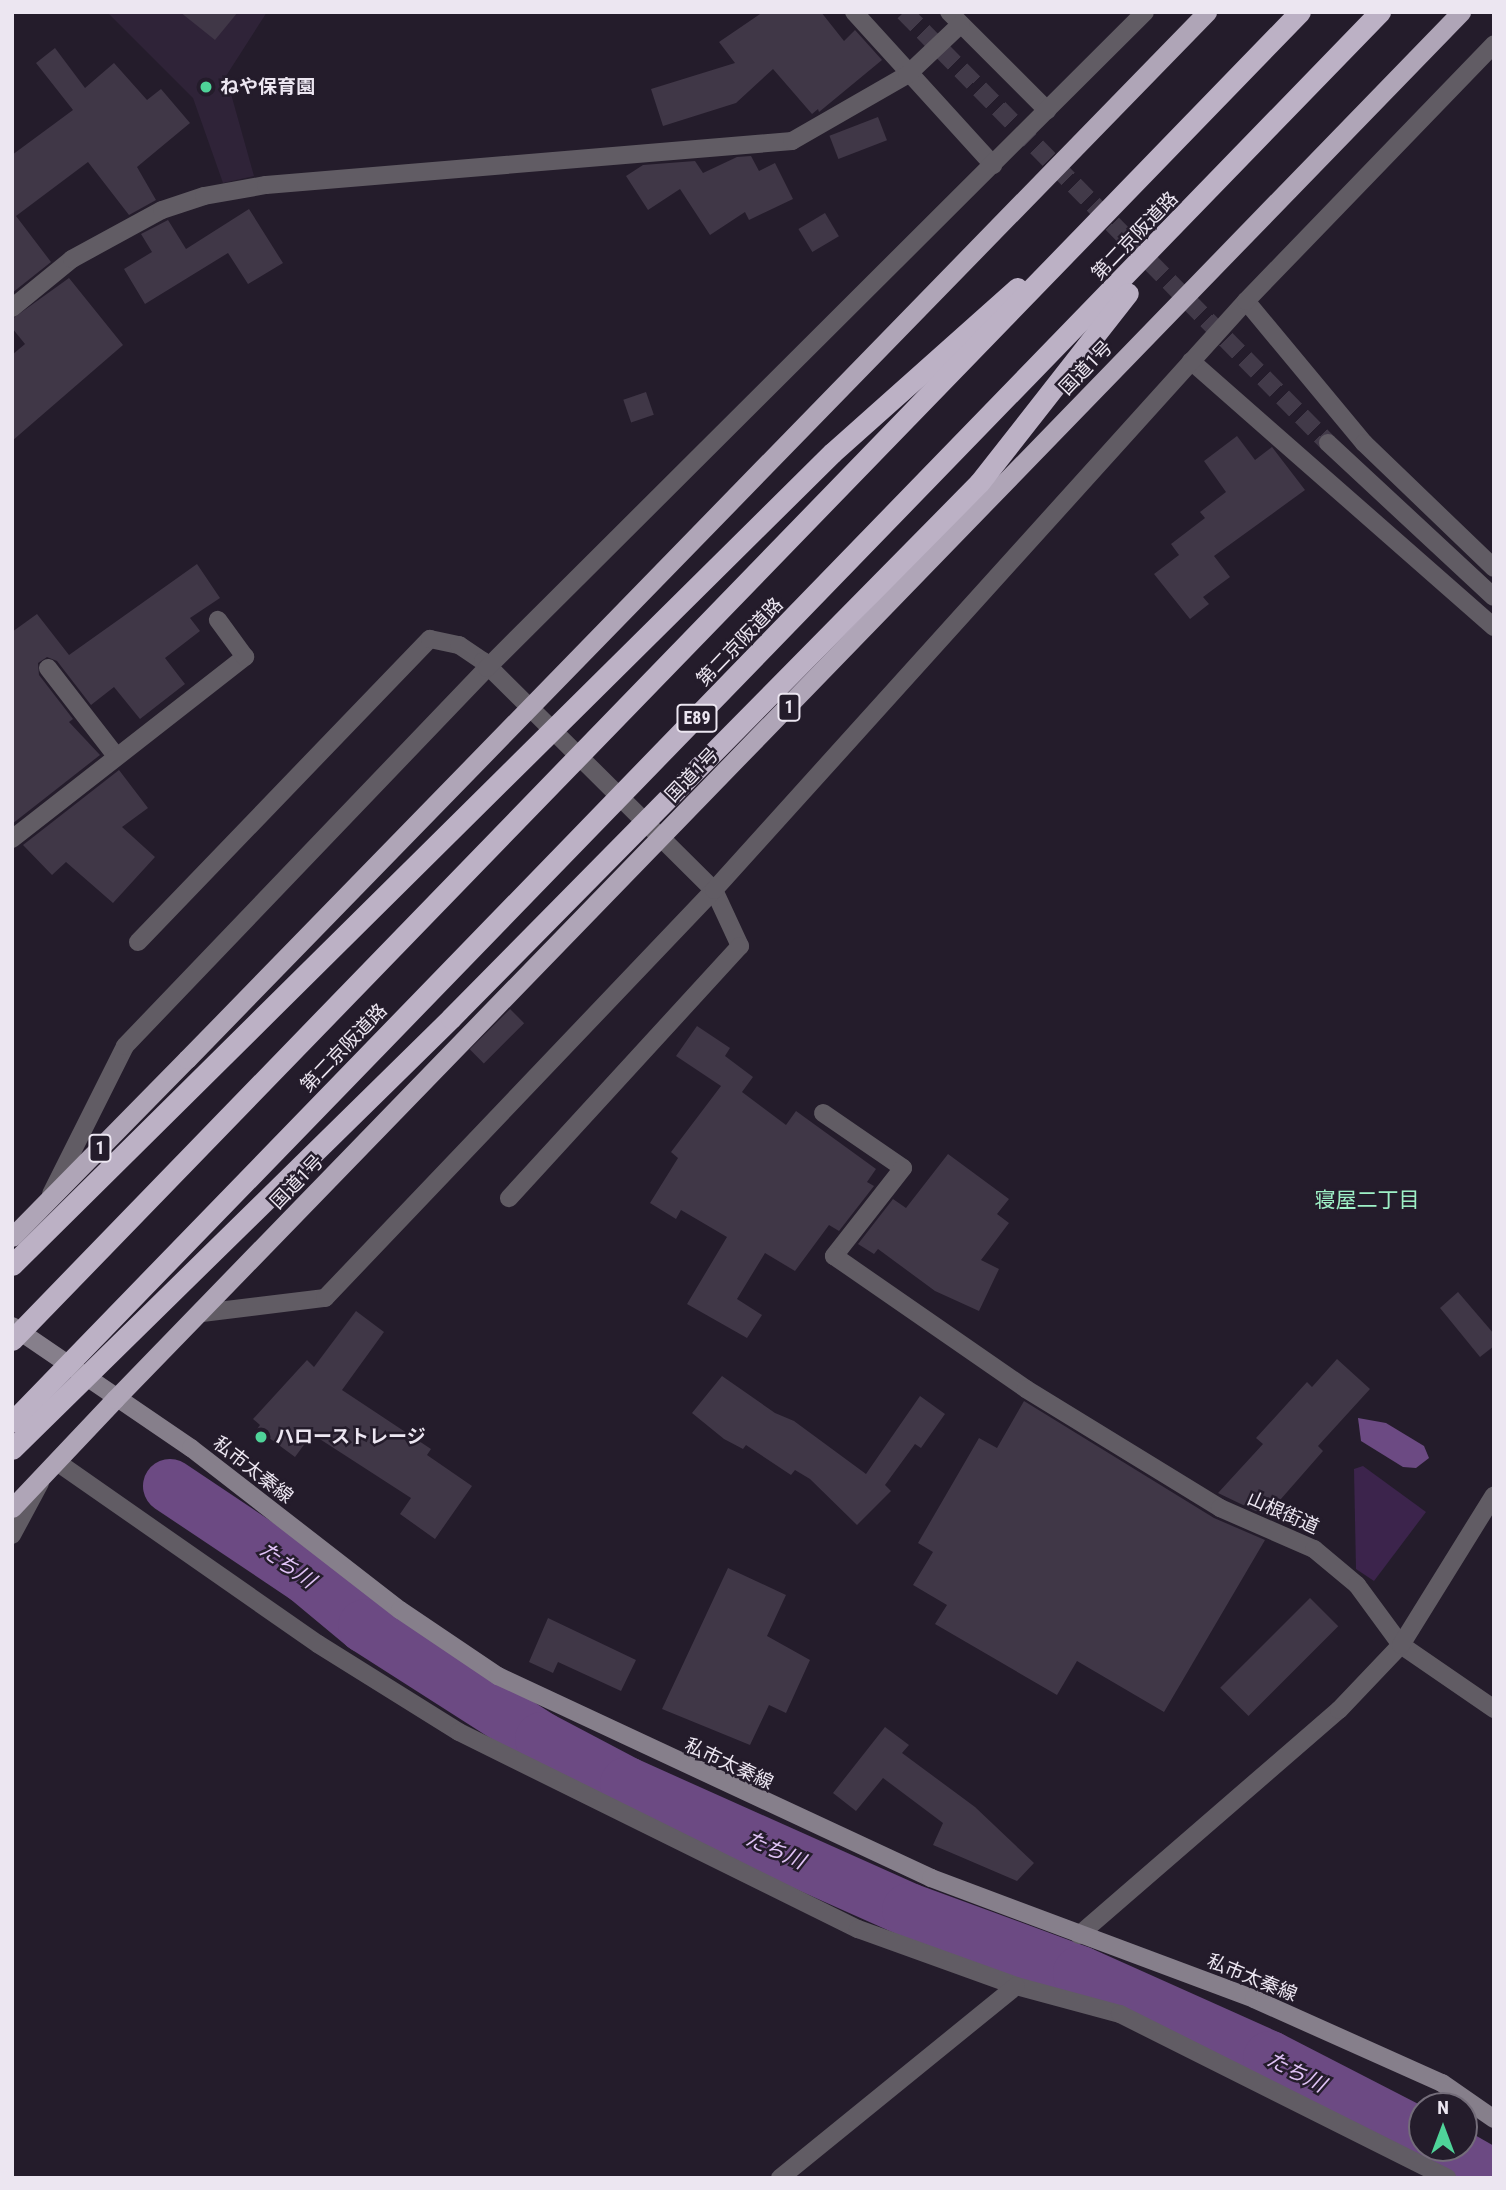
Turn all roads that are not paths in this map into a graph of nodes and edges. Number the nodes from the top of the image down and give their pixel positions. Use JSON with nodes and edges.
{"nodes":[{"id":1,"x":854,"y":12,"type":"edge"},
{"id":2,"x":1145,"y":12,"type":"edge"},
{"id":3,"x":1207,"y":12,"type":"edge"},
{"id":4,"x":1300,"y":12,"type":"edge"},
{"id":5,"x":1380,"y":12,"type":"edge"},
{"id":6,"x":1461,"y":12,"type":"edge"},
{"id":7,"x":955,"y":18,"type":"edge"},
{"id":8,"x":1494,"y":44,"type":"edge"},
{"id":9,"x":907,"y":75,"type":"junction"},
{"id":10,"x":1047,"y":110,"type":"junction"},
{"id":11,"x":993,"y":165,"type":"junction"},
{"id":12,"x":1150,"y":170,"type":"junction"},
{"id":13,"x":1197,"y":206,"type":"junction"},
{"id":14,"x":1246,"y":301,"type":"junction"},
{"id":15,"x":12,"y":308,"type":"edge"},
{"id":16,"x":1191,"y":361,"type":"junction"},
{"id":17,"x":1328,"y":443,"type":"tunnel mouth"},
{"id":18,"x":1494,"y":568,"type":"edge"},
{"id":19,"x":1494,"y":597,"type":"edge"},
{"id":20,"x":218,"y":620,"type":"dead end"},
{"id":21,"x":1494,"y":627,"type":"edge"},
{"id":22,"x":48,"y":668,"type":"dead end"},
{"id":23,"x":488,"y":668,"type":"junction"},
{"id":24,"x":116,"y":756,"type":"junction"},
{"id":25,"x":12,"y":839,"type":"edge"},
{"id":26,"x":714,"y":890,"type":"junction"},
{"id":27,"x":138,"y":942,"type":"dead end"},
{"id":28,"x":823,"y":1112,"type":"dead end"},
{"id":29,"x":509,"y":1198,"type":"dead end"},
{"id":30,"x":46,"y":1203,"type":"junction"},
{"id":31,"x":12,"y":1237,"type":"edge"},
{"id":32,"x":12,"y":1265,"type":"edge"},
{"id":33,"x":202,"y":1313,"type":"junction"},
{"id":34,"x":12,"y":1326,"type":"edge"},
{"id":35,"x":12,"y":1340,"type":"edge"},
{"id":36,"x":115,"y":1399,"type":"junction"},
{"id":37,"x":12,"y":1422,"type":"edge"},
{"id":38,"x":12,"y":1449,"type":"edge"},
{"id":39,"x":57,"y":1462,"type":"junction"},
{"id":40,"x":43,"y":1477,"type":"junction"},
{"id":41,"x":1494,"y":1495,"type":"edge"},
{"id":42,"x":12,"y":1508,"type":"edge"},
{"id":43,"x":12,"y":1535,"type":"edge"},
{"id":44,"x":1401,"y":1645,"type":"junction"},
{"id":45,"x":1494,"y":1709,"type":"edge"},
{"id":46,"x":1079,"y":1935,"type":"junction"},
{"id":47,"x":1016,"y":1986,"type":"junction"},
{"id":48,"x":1494,"y":2119,"type":"edge"},
{"id":49,"x":780,"y":2178,"type":"edge"},
{"id":50,"x":1447,"y":2178,"type":"edge"}],
"edges":[{"from":1,"to":9,"type":"street"},
{"from":2,"to":10,"type":"street"},
{"from":3,"to":30,"type":"highway","number":"1","bridge":true},
{"from":4,"to":12,"type":"highway","name":"第二京阪道路","bridge":true},
{"from":5,"to":13,"type":"highway","name":"第二京阪道路","number":"E89","bridge":true},
{"from":6,"to":33,"type":"highway","name":"国道1号","number":"1","bridge":true},
{"from":7,"to":9,"type":"street"},
{"from":7,"to":10,"type":"street"},
{"from":8,"to":14,"type":"street"},
{"from":9,"to":11,"type":"street"},
{"from":9,"to":15,"type":"street"},
{"from":10,"to":11,"type":"street"},
{"from":11,"to":23,"type":"street"},
{"from":12,"to":32,"type":"highway","bridge":true},
{"from":12,"to":35,"type":"highway","name":"第二京阪道路","bridge":true},
{"from":13,"to":37,"type":"highway","name":"第二京阪道路","number":"E89","bridge":true},
{"from":13,"to":38,"type":"highway","bridge":true},
{"from":14,"to":16,"type":"street"},
{"from":14,"to":18,"type":"street"},
{"from":16,"to":21,"type":"street"},
{"from":16,"to":26,"type":"street"},
{"from":17,"to":19,"type":"street"},
{"from":20,"to":24,"type":"street"},
{"from":22,"to":24,"type":"street"},
{"from":23,"to":26,"type":"street"},
{"from":23,"to":27,"type":"street"},
{"from":23,"to":30,"type":"street"},
{"from":24,"to":25,"type":"street"},
{"from":26,"to":29,"type":"street"},
{"from":26,"to":33,"type":"street"},
{"from":28,"to":44,"type":"street","name":"山根街道"},
{"from":30,"to":31,"type":"highway","number":"1"},
{"from":33,"to":36,"type":"highway","name":"国道1号","number":"1","bridge":true},
{"from":34,"to":36,"type":"main road","name":"私市太秦線"},
{"from":36,"to":39,"type":"highway","name":"国道1号","number":"1"},
{"from":36,"to":46,"type":"main road","name":"私市太秦線"},
{"from":39,"to":40,"type":"highway","name":"国道1号","number":"1"},
{"from":39,"to":47,"type":"street"},
{"from":40,"to":42,"type":"highway","name":"国道1号","number":"1"},
{"from":40,"to":43,"type":"street"},
{"from":41,"to":44,"type":"street"},
{"from":44,"to":45,"type":"street","name":"山根街道"},
{"from":44,"to":46,"type":"street"},
{"from":46,"to":48,"type":"main road","name":"私市太秦線"},
{"from":47,"to":49,"type":"street"},
{"from":47,"to":50,"type":"street"}]}
